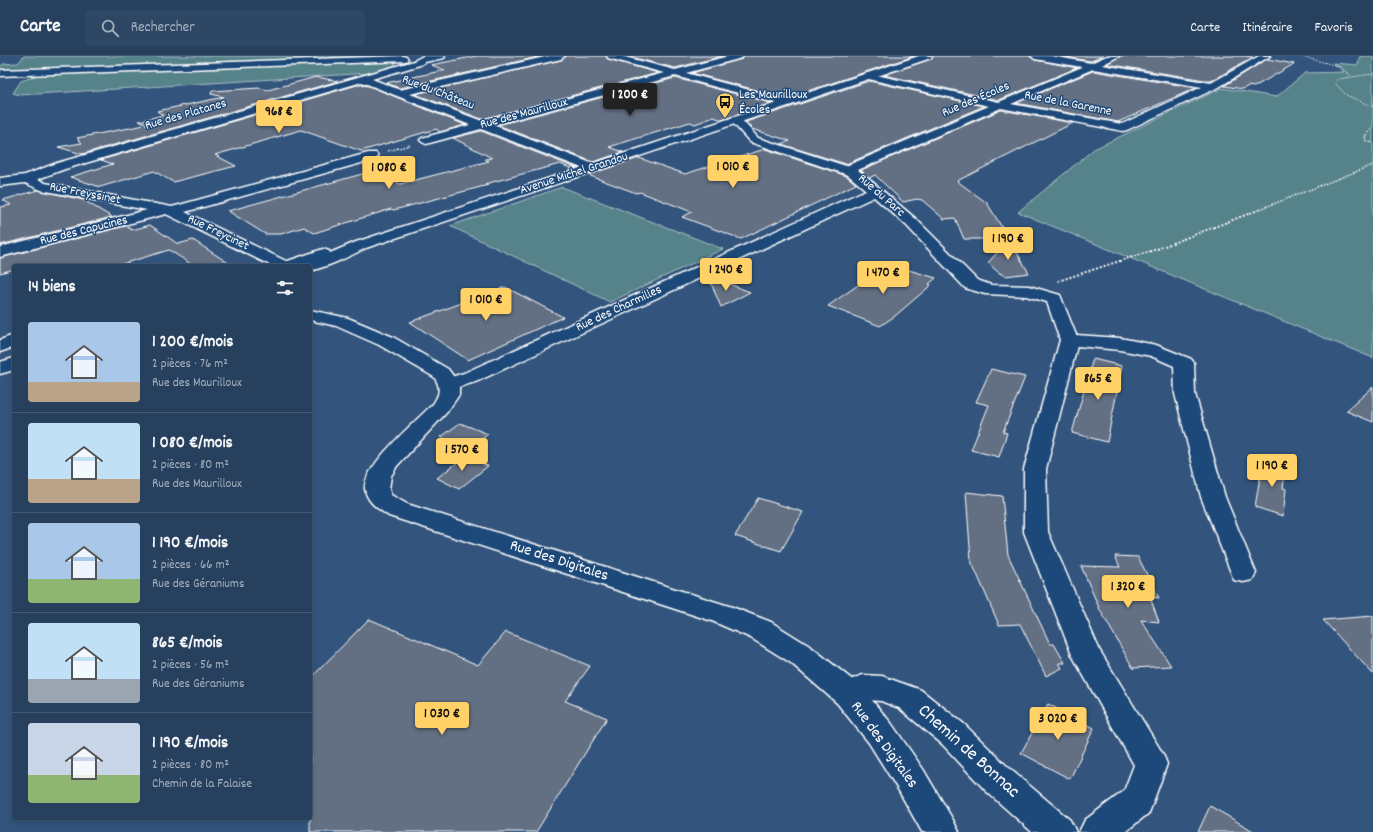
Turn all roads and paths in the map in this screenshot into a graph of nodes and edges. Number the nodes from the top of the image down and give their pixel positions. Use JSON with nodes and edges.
{"nodes":[{"id":1,"x":441,"y":56,"type":"edge"},
{"id":2,"x":561,"y":56,"type":"edge"},
{"id":3,"x":611,"y":56,"type":"edge"},
{"id":4,"x":739,"y":56,"type":"edge"},
{"id":5,"x":924,"y":56,"type":"edge"},
{"id":6,"x":1035,"y":56,"type":"edge"},
{"id":7,"x":1115,"y":56,"type":"edge"},
{"id":8,"x":1266,"y":56,"type":"edge"},
{"id":9,"x":1298,"y":56,"type":"edge"},
{"id":10,"x":418,"y":59,"type":"edge"},
{"id":11,"x":1092,"y":66,"type":"junction"},
{"id":12,"x":1,"y":73,"type":"edge"},
{"id":13,"x":675,"y":73,"type":"junction"},
{"id":14,"x":1373,"y":74,"type":"edge"},
{"id":15,"x":867,"y":76,"type":"junction"},
{"id":16,"x":1351,"y":77,"type":"junction"},
{"id":17,"x":364,"y":79,"type":"junction"},
{"id":18,"x":1212,"y":86,"type":"junction"},
{"id":19,"x":399,"y":93,"type":"junction"},
{"id":20,"x":786,"y":103,"type":"junction"},
{"id":21,"x":1000,"y":105,"type":"junction"},
{"id":22,"x":1373,"y":107,"type":"edge"},
{"id":23,"x":736,"y":120,"type":"junction"},
{"id":24,"x":482,"y":125,"type":"junction"},
{"id":25,"x":1373,"y":128,"type":"edge"},
{"id":26,"x":426,"y":140,"type":"joint"},
{"id":27,"x":1373,"y":143,"type":"edge"},
{"id":28,"x":372,"y":156,"type":"joint"},
{"id":29,"x":1373,"y":165,"type":"edge"},
{"id":30,"x":592,"y":168,"type":"junction"},
{"id":31,"x":847,"y":170,"type":"junction"},
{"id":32,"x":27,"y":179,"type":"junction"},
{"id":33,"x":0,"y":182,"type":"edge"},
{"id":34,"x":875,"y":191,"type":"junction"},
{"id":35,"x":170,"y":210,"type":"junction"},
{"id":36,"x":361,"y":245,"type":"junction"},
{"id":37,"x":0,"y":252,"type":"edge"},
{"id":38,"x":266,"y":262,"type":"edge"},
{"id":39,"x":294,"y":264,"type":"edge"},
{"id":40,"x":312,"y":265,"type":"edge"},
{"id":41,"x":1027,"y":291,"type":"junction"},
{"id":42,"x":312,"y":315,"type":"edge"},
{"id":43,"x":1069,"y":340,"type":"junction"},
{"id":44,"x":12,"y":342,"type":"edge"},
{"id":45,"x":0,"y":346,"type":"edge"},
{"id":46,"x":12,"y":365,"type":"edge"},
{"id":47,"x":0,"y":368,"type":"edge"},
{"id":48,"x":449,"y":384,"type":"junction"},
{"id":49,"x":1243,"y":573,"type":"dead end"},
{"id":50,"x":848,"y":694,"type":"junction"},
{"id":51,"x":941,"y":832,"type":"edge"},
{"id":52,"x":1058,"y":832,"type":"edge"},
{"id":53,"x":1097,"y":832,"type":"edge"}],
"edges":[{"from":1,"to":10,"type":"street","name":"Rue des Platanes"},
{"from":2,"to":19,"type":"street"},
{"from":3,"to":13,"type":"street"},
{"from":4,"to":13,"type":"street","name":"Rue des Maurilloux"},
{"from":5,"to":15,"type":"street","name":"Avenue Michel Grandou"},
{"from":6,"to":11,"type":"street"},
{"from":7,"to":11,"type":"street","name":"Rue des Écoles"},
{"from":8,"to":18,"type":"street"},
{"from":9,"to":16,"type":"path"},
{"from":10,"to":12,"type":"street"},
{"from":10,"to":17,"type":"street","name":"Rue des Platanes"},
{"from":11,"to":18,"type":"street"},
{"from":11,"to":21,"type":"street","name":"Rue des Écoles"},
{"from":13,"to":20,"type":"street"},
{"from":13,"to":24,"type":"street","name":"Rue des Maurilloux"},
{"from":14,"to":16,"type":"path"},
{"from":15,"to":20,"type":"street","name":"Avenue Michel Grandou"},
{"from":15,"to":21,"type":"street","name":"Rue de la Garenne"},
{"from":16,"to":22,"type":"path"},
{"from":17,"to":19,"type":"street","name":"Rue du Château"},
{"from":17,"to":32,"type":"street","name":"Rue des Platanes"},
{"from":18,"to":21,"type":"street","name":"Rue de la Garenne"},
{"from":19,"to":24,"type":"street","name":"Rue du Château"},
{"from":20,"to":23,"type":"street","name":"Avenue Michel Grandou"},
{"from":21,"to":31,"type":"street","name":"Rue des Écoles"},
{"from":23,"to":30,"type":"street","name":"Avenue Michel Grandou"},
{"from":23,"to":31,"type":"street","name":"Rue du Parc"},
{"from":24,"to":26,"type":"street","name":"Rue des Maurilloux"},
{"from":24,"to":30,"type":"street","name":"Rue du Château"},
{"from":25,"to":27,"type":"path"},
{"from":26,"to":28,"type":"path"},
{"from":28,"to":35,"type":"street"},
{"from":29,"to":41,"type":"path"},
{"from":30,"to":36,"type":"street","name":"Avenue Michel Grandou"},
{"from":31,"to":34,"type":"street","name":"Rue du Parc"},
{"from":32,"to":33,"type":"street"},
{"from":32,"to":35,"type":"street","name":"Rue Freyssinet"},
{"from":34,"to":41,"type":"street","name":"Rue du Parc"},
{"from":34,"to":48,"type":"street","name":"Rue des Charmilles"},
{"from":35,"to":37,"type":"street","name":"Rue des Capucines"},
{"from":35,"to":38,"type":"street","name":"Rue Freycinet"},
{"from":36,"to":39,"type":"street","name":"Avenue Michel Grandou"},
{"from":36,"to":40,"type":"street","name":"Avenue Michel Grandou"},
{"from":41,"to":43,"type":"street"},
{"from":42,"to":48,"type":"street"},
{"from":43,"to":49,"type":"street"},
{"from":43,"to":53,"type":"street"},
{"from":44,"to":45,"type":"street"},
{"from":46,"to":47,"type":"street"},
{"from":48,"to":50,"type":"street","name":"Rue des Digitales"},
{"from":50,"to":51,"type":"street","name":"Rue des Digitales"},
{"from":50,"to":52,"type":"street","name":"Chemin de Bonnac"}]}
